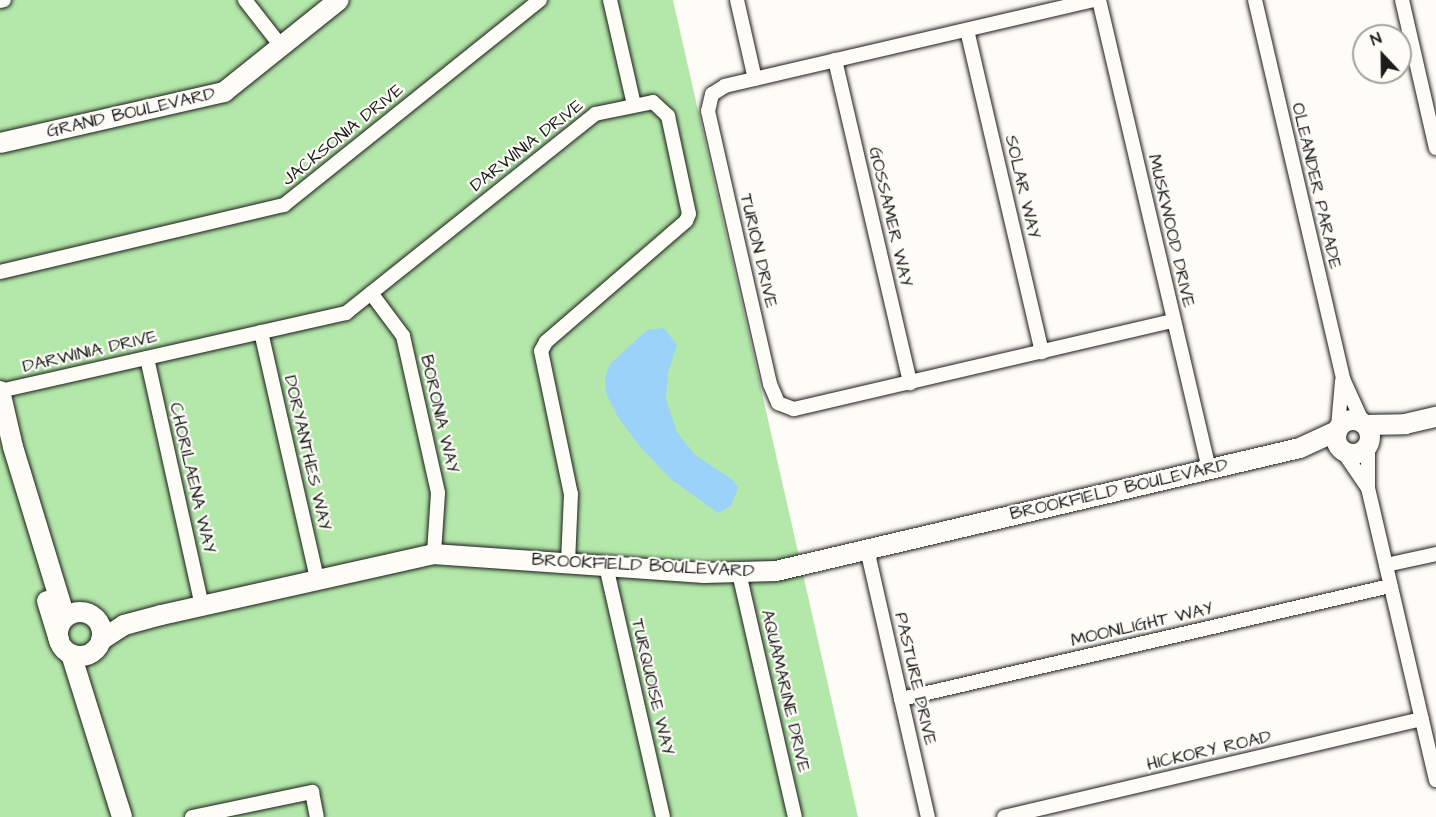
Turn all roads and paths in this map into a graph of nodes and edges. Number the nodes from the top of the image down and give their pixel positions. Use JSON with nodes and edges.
{"nodes":[{"id":1,"x":245,"y":0,"type":"edge"},
{"id":2,"x":339,"y":0,"type":"edge"},
{"id":3,"x":540,"y":0,"type":"edge"},
{"id":4,"x":610,"y":0,"type":"edge"},
{"id":5,"x":737,"y":0,"type":"edge"},
{"id":6,"x":1094,"y":0,"type":"edge"},
{"id":7,"x":1099,"y":0,"type":"edge"},
{"id":8,"x":1255,"y":0,"type":"edge"},
{"id":9,"x":1402,"y":0,"type":"edge"},
{"id":10,"x":967,"y":30,"type":"junction"},
{"id":11,"x":281,"y":46,"type":"junction"},
{"id":12,"x":835,"y":60,"type":"junction"},
{"id":13,"x":755,"y":79,"type":"junction"},
{"id":14,"x":634,"y":105,"type":"junction"},
{"id":15,"x":0,"y":143,"type":"edge"},
{"id":16,"x":1436,"y":148,"type":"edge"},
{"id":17,"x":0,"y":272,"type":"edge"},
{"id":18,"x":371,"y":293,"type":"junction"},
{"id":19,"x":1173,"y":321,"type":"junction"},
{"id":20,"x":261,"y":332,"type":"junction"},
{"id":21,"x":1042,"y":352,"type":"junction"},
{"id":22,"x":147,"y":358,"type":"junction"},
{"id":23,"x":1342,"y":379,"type":"junction"},
{"id":24,"x":910,"y":382,"type":"junction"},
{"id":25,"x":0,"y":391,"type":"edge"},
{"id":26,"x":1436,"y":417,"type":"edge"},
{"id":27,"x":1367,"y":434,"type":"junction"},
{"id":28,"x":1339,"y":439,"type":"junction"},
{"id":29,"x":0,"y":449,"type":"edge"},
{"id":30,"x":1209,"y":470,"type":"junction"},
{"id":31,"x":1368,"y":488,"type":"junction"},
{"id":32,"x":867,"y":549,"type":"junction"},
{"id":33,"x":434,"y":554,"type":"junction"},
{"id":34,"x":1436,"y":554,"type":"edge"},
{"id":35,"x":568,"y":563,"type":"junction"},
{"id":36,"x":1386,"y":565,"type":"junction"},
{"id":37,"x":606,"y":566,"type":"junction"},
{"id":38,"x":739,"y":573,"type":"junction"},
{"id":39,"x":318,"y":582,"type":"junction"},
{"id":40,"x":1390,"y":586,"type":"junction"},
{"id":41,"x":202,"y":606,"type":"junction"},
{"id":42,"x":65,"y":617,"type":"junction"},
{"id":43,"x":94,"y":617,"type":"junction"},
{"id":44,"x":124,"y":624,"type":"junction"},
{"id":45,"x":97,"y":645,"type":"junction"},
{"id":46,"x":65,"y":647,"type":"junction"},
{"id":47,"x":83,"y":698,"type":"junction"},
{"id":48,"x":901,"y":699,"type":"junction"},
{"id":49,"x":1422,"y":719,"type":"junction"},
{"id":50,"x":1436,"y":780,"type":"edge"},
{"id":51,"x":122,"y":817,"type":"edge"},
{"id":52,"x":192,"y":817,"type":"edge"},
{"id":53,"x":318,"y":817,"type":"edge"},
{"id":54,"x":663,"y":817,"type":"edge"},
{"id":55,"x":795,"y":817,"type":"edge"},
{"id":56,"x":928,"y":817,"type":"edge"},
{"id":57,"x":1004,"y":817,"type":"edge"}],
"edges":[{"from":1,"to":11,"type":"street"},
{"from":2,"to":11,"type":"street","name":"GRAND BOULEVARD"},
{"from":3,"to":17,"type":"street","name":"JACKSONIA DRIVE"},
{"from":4,"to":14,"type":"street"},
{"from":5,"to":13,"type":"street"},
{"from":6,"to":10,"type":"street","name":"TURION DRIVE"},
{"from":7,"to":19,"type":"street","name":"MUSKWOOD DRIVE"},
{"from":8,"to":23,"type":"street","name":"OLEANDER PARADE"},
{"from":9,"to":16,"type":"street"},
{"from":10,"to":12,"type":"street","name":"TURION DRIVE"},
{"from":10,"to":21,"type":"street","name":"SOLAR WAY"},
{"from":11,"to":15,"type":"street","name":"GRAND BOULEVARD"},
{"from":12,"to":13,"type":"street","name":"TURION DRIVE"},
{"from":12,"to":24,"type":"street","name":"GOSSAMER WAY"},
{"from":13,"to":24,"type":"street","name":"TURION DRIVE"},
{"from":14,"to":18,"type":"street","name":"DARWINIA DRIVE"},
{"from":14,"to":35,"type":"street","name":"DARWINIA DRIVE"},
{"from":18,"to":20,"type":"street","name":"DARWINIA DRIVE"},
{"from":18,"to":33,"type":"street","name":"BORONIA WAY"},
{"from":19,"to":21,"type":"street","name":"TURION DRIVE"},
{"from":19,"to":30,"type":"street","name":"MUSKWOOD DRIVE"},
{"from":20,"to":22,"type":"street","name":"DARWINIA DRIVE"},
{"from":20,"to":39,"type":"street","name":"DORYANTHES WAY"},
{"from":21,"to":24,"type":"street","name":"TURION DRIVE"},
{"from":22,"to":25,"type":"street","name":"DARWINIA DRIVE"},
{"from":22,"to":41,"type":"street","name":"CHORILAENA WAY"},
{"from":23,"to":27,"type":"street","name":"OLEANDER PARADE"},
{"from":23,"to":28,"type":"street","name":"OLEANDER PARADE"},
{"from":25,"to":42,"type":"street"},
{"from":26,"to":27,"type":"street"},
{"from":27,"to":28,"type":"street"},
{"from":27,"to":28,"type":"street"},
{"from":27,"to":31,"type":"street"},
{"from":28,"to":30,"type":"street","name":"BROOKFIELD BOULEVARD"},
{"from":28,"to":31,"type":"street"},
{"from":29,"to":46,"type":"street"},
{"from":30,"to":32,"type":"street","name":"BROOKFIELD BOULEVARD"},
{"from":31,"to":36,"type":"street"},
{"from":32,"to":38,"type":"street","name":"BROOKFIELD BOULEVARD"},
{"from":32,"to":48,"type":"street","name":"PASTURE DRIVE"},
{"from":33,"to":35,"type":"street","name":"BROOKFIELD BOULEVARD"},
{"from":33,"to":39,"type":"street","name":"BROOKFIELD BOULEVARD"},
{"from":34,"to":36,"type":"street"},
{"from":35,"to":37,"type":"street","name":"BROOKFIELD BOULEVARD"},
{"from":36,"to":40,"type":"street"},
{"from":37,"to":38,"type":"street","name":"BROOKFIELD BOULEVARD"},
{"from":37,"to":54,"type":"street","name":"TURQUOISE WAY"},
{"from":38,"to":55,"type":"street","name":"AQUAMARINE DRIVE"},
{"from":39,"to":41,"type":"street","name":"BROOKFIELD BOULEVARD"},
{"from":40,"to":48,"type":"street","name":"MOONLIGHT WAY"},
{"from":40,"to":49,"type":"street"},
{"from":41,"to":44,"type":"street","name":"BROOKFIELD BOULEVARD"},
{"from":42,"to":43,"type":"street"},
{"from":42,"to":46,"type":"street"},
{"from":43,"to":44,"type":"street","name":"BROOKFIELD BOULEVARD"},
{"from":43,"to":45,"type":"street"},
{"from":44,"to":45,"type":"street","name":"BROOKFIELD BOULEVARD"},
{"from":45,"to":46,"type":"street"},
{"from":45,"to":47,"type":"street"},
{"from":46,"to":47,"type":"street"},
{"from":47,"to":51,"type":"street"},
{"from":48,"to":56,"type":"street","name":"PASTURE DRIVE"},
{"from":49,"to":50,"type":"street"},
{"from":49,"to":57,"type":"street","name":"HICKORY ROAD"},
{"from":52,"to":53,"type":"street"}]}
